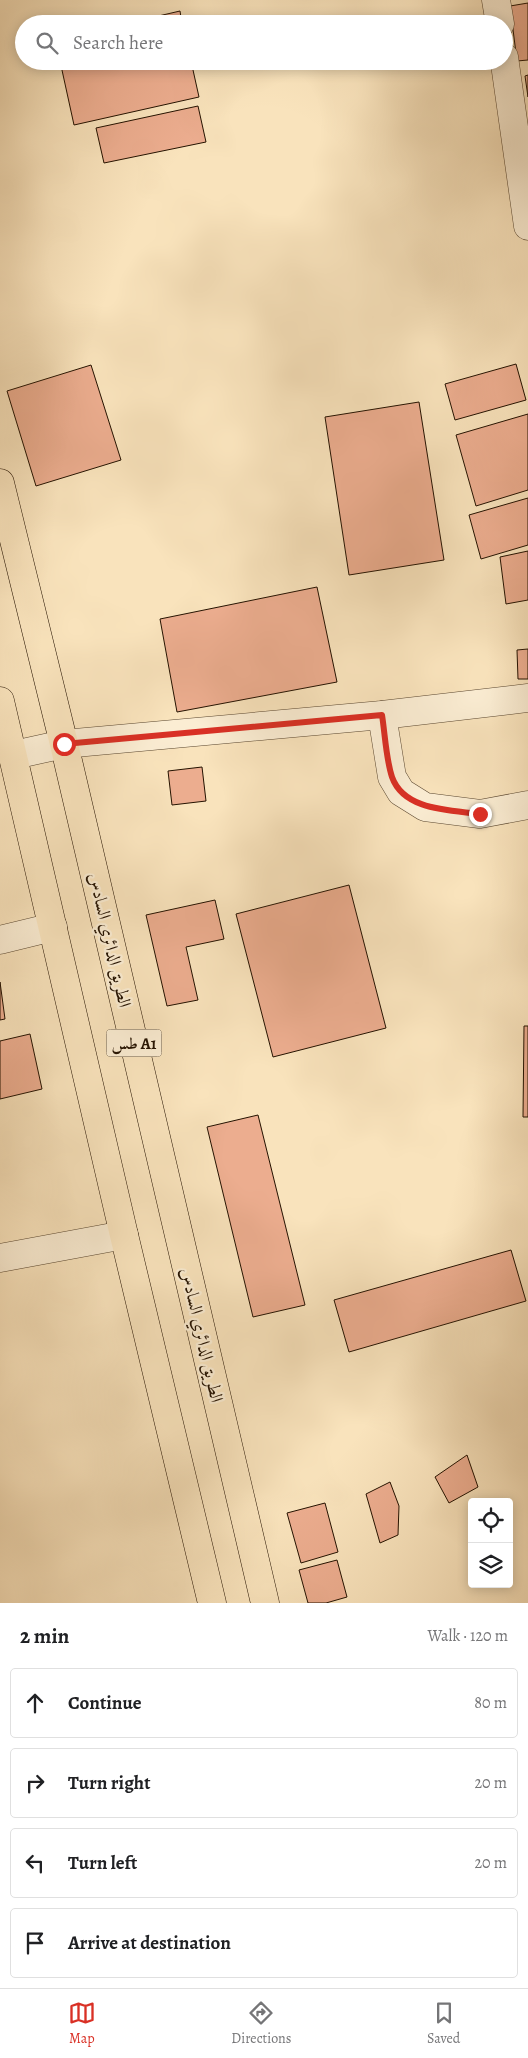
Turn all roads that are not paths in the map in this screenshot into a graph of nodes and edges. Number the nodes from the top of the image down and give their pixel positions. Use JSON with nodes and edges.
{"nodes":[{"id":1,"x":496,"y":0,"type":"edge"},
{"id":2,"x":498,"y":15,"type":"edge"},
{"id":3,"x":506,"y":70,"type":"edge"},
{"id":4,"x":528,"y":226,"type":"edge"},
{"id":5,"x":0,"y":483,"type":"edge"},
{"id":6,"x":528,"y":698,"type":"edge"},
{"id":7,"x":0,"y":701,"type":"edge"},
{"id":8,"x":382,"y":715,"type":"junction"},
{"id":9,"x":64,"y":744,"type":"junction"},
{"id":10,"x":14,"y":755,"type":"junction"},
{"id":11,"x":528,"y":806,"type":"edge"},
{"id":12,"x":53,"y":927,"type":"junction"},
{"id":13,"x":0,"y":940,"type":"edge"},
{"id":14,"x":124,"y":1235,"type":"junction"},
{"id":15,"x":0,"y":1258,"type":"edge"},
{"id":16,"x":212,"y":1603,"type":"edge"},
{"id":17,"x":265,"y":1603,"type":"edge"}],
"edges":[{"from":1,"to":2,"type":"street"},
{"from":3,"to":4,"type":"street"},
{"from":5,"to":9,"type":"highway","name":"الطريق الدائري السادس","number":"طس A1"},
{"from":6,"to":8,"type":"street"},
{"from":7,"to":10,"type":"highway","number":"طس A1"},
{"from":8,"to":9,"type":"street"},
{"from":8,"to":11,"type":"street"},
{"from":9,"to":10,"type":"street"},
{"from":9,"to":17,"type":"highway","name":"الطريق الدائري السادس","number":"طس A1"},
{"from":10,"to":12,"type":"highway","number":"طس A1"},
{"from":12,"to":13,"type":"street"},
{"from":12,"to":14,"type":"highway","number":"طس A1"},
{"from":14,"to":15,"type":"street"},
{"from":14,"to":16,"type":"highway","number":"طس A1"}]}
